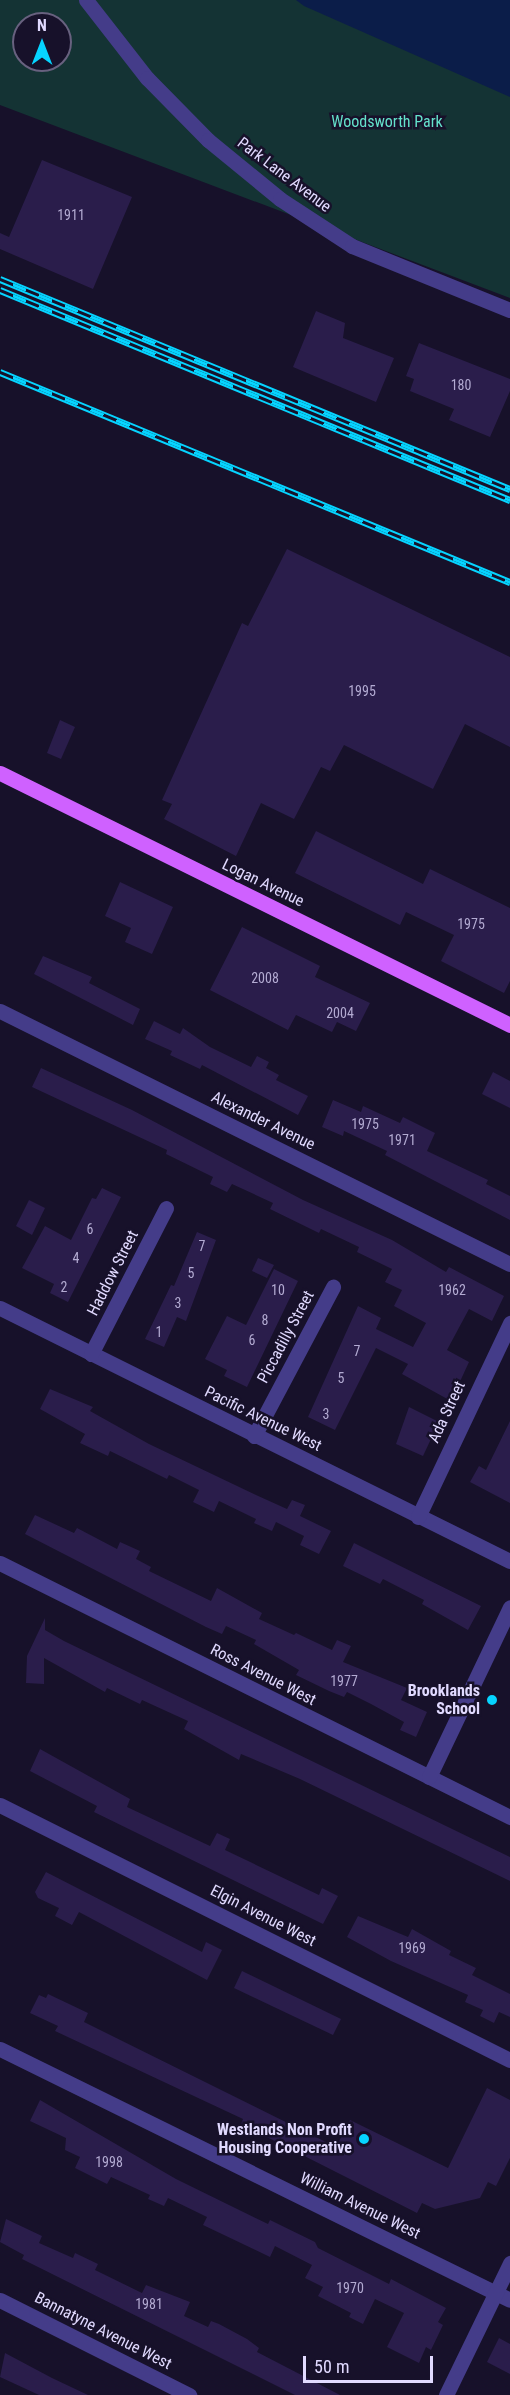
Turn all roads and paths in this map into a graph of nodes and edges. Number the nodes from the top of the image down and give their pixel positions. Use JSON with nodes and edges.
{"nodes":[{"id":1,"x":86,"y":0,"type":"edge"},
{"id":2,"x":510,"y":310,"type":"edge"},
{"id":3,"x":0,"y":773,"type":"edge"},
{"id":4,"x":0,"y":1011,"type":"edge"},
{"id":5,"x":510,"y":1025,"type":"edge"},
{"id":6,"x":166,"y":1208,"type":"dead end"},
{"id":7,"x":510,"y":1263,"type":"edge"},
{"id":8,"x":333,"y":1287,"type":"dead end"},
{"id":9,"x":0,"y":1308,"type":"edge"},
{"id":10,"x":510,"y":1323,"type":"edge"},
{"id":11,"x":92,"y":1354,"type":"junction"},
{"id":12,"x":254,"y":1436,"type":"junction"},
{"id":13,"x":418,"y":1517,"type":"junction"},
{"id":14,"x":510,"y":1561,"type":"edge"},
{"id":15,"x":0,"y":1563,"type":"edge"},
{"id":16,"x":510,"y":1607,"type":"edge"},
{"id":17,"x":429,"y":1778,"type":"junction"},
{"id":18,"x":0,"y":1805,"type":"edge"},
{"id":19,"x":510,"y":1818,"type":"edge"},
{"id":20,"x":0,"y":2049,"type":"edge"},
{"id":21,"x":510,"y":2060,"type":"edge"},
{"id":22,"x":510,"y":2263,"type":"edge"},
{"id":23,"x":495,"y":2292,"type":"junction"},
{"id":24,"x":0,"y":2300,"type":"edge"},
{"id":25,"x":510,"y":2300,"type":"edge"},
{"id":26,"x":189,"y":2395,"type":"edge"},
{"id":27,"x":446,"y":2395,"type":"edge"}],
"edges":[{"from":1,"to":2,"type":"street","name":"Park Lane Avenue"},
{"from":3,"to":5,"type":"main road","name":"Logan Avenue"},
{"from":4,"to":7,"type":"street","name":"Alexander Avenue"},
{"from":6,"to":11,"type":"street","name":"Haddow Street"},
{"from":8,"to":12,"type":"street","name":"Piccadilly Street"},
{"from":9,"to":11,"type":"street","name":"Pacific Avenue West"},
{"from":10,"to":13,"type":"street","name":"Ada Street"},
{"from":11,"to":12,"type":"street","name":"Pacific Avenue West"},
{"from":12,"to":13,"type":"street","name":"Pacific Avenue West"},
{"from":13,"to":14,"type":"street","name":"Pacific Avenue West"},
{"from":15,"to":17,"type":"street","name":"Ross Avenue West"},
{"from":16,"to":17,"type":"street"},
{"from":17,"to":19,"type":"street","name":"Ross Avenue West"},
{"from":18,"to":21,"type":"street","name":"Elgin Avenue West"},
{"from":20,"to":23,"type":"street","name":"William Avenue West"},
{"from":22,"to":23,"type":"street"},
{"from":23,"to":25,"type":"street","name":"William Avenue West"},
{"from":23,"to":27,"type":"street"},
{"from":24,"to":26,"type":"street","name":"Bannatyne Avenue West"}]}
